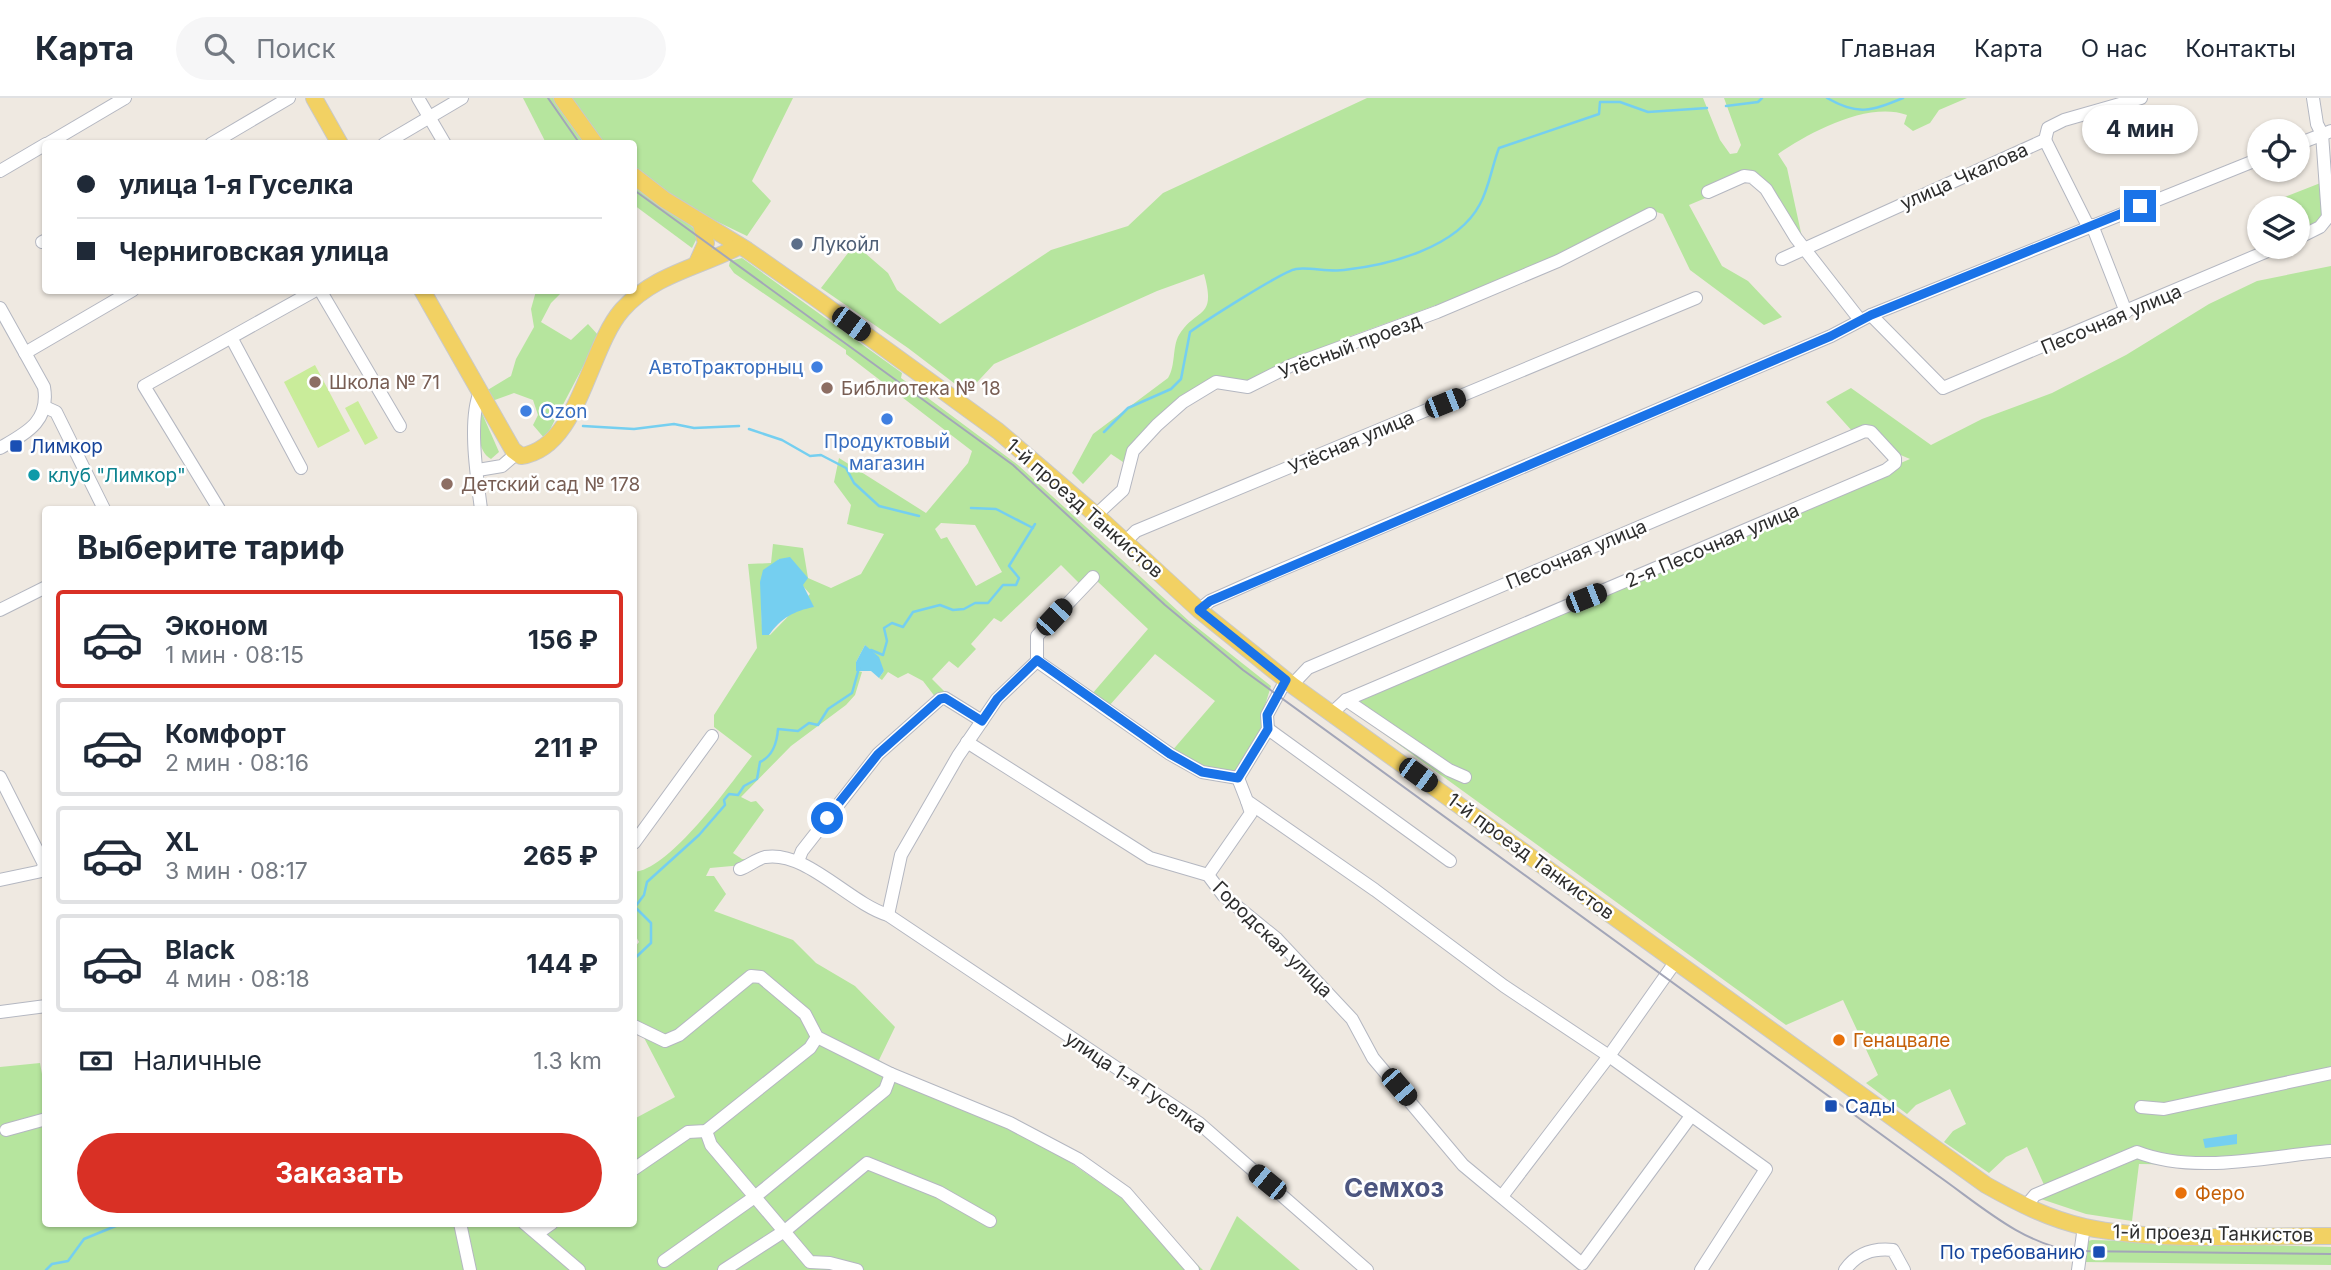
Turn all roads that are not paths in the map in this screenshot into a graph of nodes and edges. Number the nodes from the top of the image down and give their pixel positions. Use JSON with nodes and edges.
{"nodes":[{"id":1,"x":125,"y":98,"type":"edge"},
{"id":2,"x":289,"y":98,"type":"edge"},
{"id":3,"x":314,"y":98,"type":"edge"},
{"id":4,"x":418,"y":98,"type":"edge"},
{"id":5,"x":462,"y":98,"type":"edge"},
{"id":6,"x":562,"y":98,"type":"edge"},
{"id":7,"x":2141,"y":98,"type":"edge"},
{"id":8,"x":2313,"y":98,"type":"edge"},
{"id":9,"x":429,"y":118,"type":"junction"},
{"id":10,"x":2327,"y":133,"type":"edge"},
{"id":11,"x":2310,"y":139,"type":"edge"},
{"id":12,"x":53,"y":140,"type":"edge"},
{"id":13,"x":218,"y":140,"type":"edge"},
{"id":14,"x":338,"y":140,"type":"edge"},
{"id":15,"x":391,"y":140,"type":"edge"},
{"id":16,"x":442,"y":140,"type":"edge"},
{"id":17,"x":592,"y":140,"type":"edge"},
{"id":18,"x":2046,"y":140,"type":"junction"},
{"id":19,"x":42,"y":146,"type":"edge"},
{"id":20,"x":2247,"y":164,"type":"edge"},
{"id":21,"x":0,"y":171,"type":"edge"},
{"id":22,"x":637,"y":178,"type":"edge"},
{"id":23,"x":1709,"y":192,"type":"dead end"},
{"id":24,"x":1650,"y":214,"type":"dead end"},
{"id":25,"x":701,"y":224,"type":"junction"},
{"id":26,"x":2090,"y":226,"type":"junction"},
{"id":27,"x":2310,"y":232,"type":"edge"},
{"id":28,"x":740,"y":246,"type":"junction"},
{"id":29,"x":1804,"y":248,"type":"junction"},
{"id":30,"x":1782,"y":259,"type":"dead end"},
{"id":31,"x":2249,"y":259,"type":"edge"},
{"id":32,"x":697,"y":263,"type":"junction"},
{"id":33,"x":126,"y":294,"type":"edge"},
{"id":34,"x":311,"y":294,"type":"edge"},
{"id":35,"x":320,"y":294,"type":"edge"},
{"id":36,"x":424,"y":294,"type":"edge"},
{"id":37,"x":1696,"y":298,"type":"dead end"},
{"id":38,"x":0,"y":308,"type":"edge"},
{"id":39,"x":2126,"y":312,"type":"junction"},
{"id":40,"x":1866,"y":318,"type":"junction"},
{"id":41,"x":232,"y":339,"type":"junction"},
{"id":42,"x":25,"y":353,"type":"junction"},
{"id":43,"x":480,"y":392,"type":"junction"},
{"id":44,"x":45,"y":407,"type":"junction"},
{"id":45,"x":400,"y":426,"type":"dead end"},
{"id":46,"x":0,"y":448,"type":"edge"},
{"id":47,"x":517,"y":453,"type":"junction"},
{"id":48,"x":1895,"y":458,"type":"joint"},
{"id":49,"x":301,"y":468,"type":"dead end"},
{"id":50,"x":478,"y":470,"type":"junction"},
{"id":51,"x":102,"y":506,"type":"edge"},
{"id":52,"x":217,"y":506,"type":"edge"},
{"id":53,"x":481,"y":506,"type":"edge"},
{"id":54,"x":1096,"y":514,"type":"junction"},
{"id":55,"x":1125,"y":542,"type":"junction"},
{"id":56,"x":1093,"y":578,"type":"dead end"},
{"id":57,"x":42,"y":589,"type":"edge"},
{"id":58,"x":0,"y":610,"type":"edge"},
{"id":59,"x":1199,"y":610,"type":"junction"},
{"id":60,"x":1037,"y":660,"type":"junction"},
{"id":61,"x":1289,"y":682,"type":"junction"},
{"id":62,"x":1346,"y":700,"type":"junction"},
{"id":63,"x":1332,"y":713,"type":"junction"},
{"id":64,"x":982,"y":721,"type":"junction"},
{"id":65,"x":1268,"y":729,"type":"junction"},
{"id":66,"x":712,"y":736,"type":"dead end"},
{"id":67,"x":967,"y":742,"type":"junction"},
{"id":68,"x":0,"y":777,"type":"edge"},
{"id":69,"x":1465,"y":777,"type":"dead end"},
{"id":70,"x":1238,"y":778,"type":"junction"},
{"id":71,"x":1247,"y":801,"type":"junction"},
{"id":72,"x":637,"y":839,"type":"edge"},
{"id":73,"x":42,"y":857,"type":"edge"},
{"id":74,"x":798,"y":861,"type":"junction"},
{"id":75,"x":1450,"y":861,"type":"dead end"},
{"id":76,"x":740,"y":869,"type":"dead end"},
{"id":77,"x":42,"y":871,"type":"edge"},
{"id":78,"x":1208,"y":876,"type":"junction"},
{"id":79,"x":0,"y":880,"type":"edge"},
{"id":80,"x":888,"y":915,"type":"junction"},
{"id":81,"x":1676,"y":961,"type":"junction"},
{"id":82,"x":42,"y":1007,"type":"edge"},
{"id":83,"x":0,"y":1012,"type":"edge"},
{"id":84,"x":637,"y":1026,"type":"edge"},
{"id":85,"x":817,"y":1037,"type":"junction"},
{"id":86,"x":1609,"y":1056,"type":"junction"},
{"id":87,"x":2331,"y":1073,"type":"edge"},
{"id":88,"x":891,"y":1074,"type":"junction"},
{"id":89,"x":2141,"y":1107,"type":"dead end"},
{"id":90,"x":1691,"y":1116,"type":"junction"},
{"id":91,"x":42,"y":1120,"type":"edge"},
{"id":92,"x":6,"y":1130,"type":"dead end"},
{"id":93,"x":705,"y":1131,"type":"junction"},
{"id":94,"x":2331,"y":1151,"type":"edge"},
{"id":95,"x":637,"y":1167,"type":"edge"},
{"id":96,"x":1503,"y":1195,"type":"junction"},
{"id":97,"x":756,"y":1196,"type":"junction"},
{"id":98,"x":2025,"y":1207,"type":"junction"},
{"id":99,"x":990,"y":1221,"type":"dead end"},
{"id":100,"x":2084,"y":1226,"type":"junction"},
{"id":101,"x":461,"y":1227,"type":"edge"},
{"id":102,"x":530,"y":1227,"type":"edge"},
{"id":103,"x":546,"y":1227,"type":"edge"},
{"id":104,"x":786,"y":1230,"type":"junction"},
{"id":105,"x":538,"y":1233,"type":"junction"},
{"id":106,"x":2331,"y":1236,"type":"edge"},
{"id":107,"x":664,"y":1261,"type":"dead end"},
{"id":108,"x":1586,"y":1267,"type":"edge"},
{"id":109,"x":470,"y":1270,"type":"edge"},
{"id":110,"x":579,"y":1270,"type":"edge"},
{"id":111,"x":724,"y":1270,"type":"edge"},
{"id":112,"x":857,"y":1270,"type":"edge"},
{"id":113,"x":1194,"y":1270,"type":"edge"},
{"id":114,"x":1367,"y":1270,"type":"edge"},
{"id":115,"x":1701,"y":1270,"type":"edge"},
{"id":116,"x":1845,"y":1270,"type":"edge"},
{"id":117,"x":1904,"y":1270,"type":"edge"},
{"id":118,"x":2078,"y":1270,"type":"edge"}],
"edges":[{"from":1,"to":12,"type":"street"},
{"from":2,"to":13,"type":"street"},
{"from":3,"to":14,"type":"main road"},
{"from":4,"to":9,"type":"street"},
{"from":5,"to":9,"type":"street"},
{"from":6,"to":17,"type":"main road"},
{"from":7,"to":18,"type":"street","name":"улица Чкалова"},
{"from":8,"to":10,"type":"street"},
{"from":9,"to":15,"type":"street"},
{"from":9,"to":16,"type":"street"},
{"from":10,"to":11,"type":"street"},
{"from":10,"to":27,"type":"street"},
{"from":18,"to":26,"type":"street"},
{"from":18,"to":29,"type":"street","name":"улица Чкалова"},
{"from":19,"to":21,"type":"street"},
{"from":20,"to":26,"type":"street"},
{"from":22,"to":25,"type":"main road","name":"1-й проезд Танкистов"},
{"from":23,"to":29,"type":"street"},
{"from":24,"to":54,"type":"street","name":"Утёсный проезд"},
{"from":25,"to":28,"type":"main road","name":"1-й проезд Танкистов"},
{"from":25,"to":32,"type":"main road"},
{"from":26,"to":39,"type":"street"},
{"from":26,"to":40,"type":"street"},
{"from":28,"to":32,"type":"main road"},
{"from":28,"to":54,"type":"main road","name":"1-й проезд Танкистов"},
{"from":29,"to":30,"type":"street","name":"улица Чкалова"},
{"from":29,"to":40,"type":"street"},
{"from":31,"to":39,"type":"street","name":"Песочная улица"},
{"from":32,"to":47,"type":"main road"},
{"from":33,"to":42,"type":"street"},
{"from":34,"to":41,"type":"street"},
{"from":35,"to":45,"type":"street"},
{"from":36,"to":43,"type":"main road"},
{"from":37,"to":55,"type":"street","name":"Утёсная улица"},
{"from":38,"to":42,"type":"street"},
{"from":39,"to":40,"type":"street","name":"Песочная улица"},
{"from":40,"to":59,"type":"street"},
{"from":41,"to":49,"type":"street"},
{"from":41,"to":52,"type":"street"},
{"from":42,"to":44,"type":"street"},
{"from":43,"to":47,"type":"main road"},
{"from":43,"to":50,"type":"street"},
{"from":44,"to":46,"type":"street"},
{"from":44,"to":51,"type":"street"},
{"from":47,"to":50,"type":"street"},
{"from":48,"to":61,"type":"street","name":"Песочная улица"},
{"from":48,"to":62,"type":"street","name":"2-я Песочная улица"},
{"from":50,"to":53,"type":"street"},
{"from":54,"to":55,"type":"main road","name":"1-й проезд Танкистов"},
{"from":55,"to":59,"type":"main road","name":"1-й проезд Танкистов"},
{"from":56,"to":60,"type":"street"},
{"from":57,"to":58,"type":"street"},
{"from":59,"to":61,"type":"main road","name":"1-й проезд Танкистов"},
{"from":60,"to":64,"type":"street"},
{"from":60,"to":70,"type":"street"},
{"from":61,"to":63,"type":"main road","name":"1-й проезд Танкистов"},
{"from":61,"to":65,"type":"street"},
{"from":62,"to":63,"type":"street","name":"2-я Песочная улица"},
{"from":62,"to":69,"type":"street"},
{"from":63,"to":81,"type":"main road","name":"1-й проезд Танкистов"},
{"from":64,"to":67,"type":"street"},
{"from":64,"to":74,"type":"street"},
{"from":65,"to":70,"type":"street"},
{"from":65,"to":75,"type":"street"},
{"from":66,"to":72,"type":"street"},
{"from":67,"to":78,"type":"street","name":"Городская улица"},
{"from":67,"to":80,"type":"street"},
{"from":68,"to":73,"type":"street"},
{"from":70,"to":71,"type":"street"},
{"from":71,"to":78,"type":"street"},
{"from":71,"to":86,"type":"street"},
{"from":74,"to":76,"type":"street"},
{"from":74,"to":80,"type":"street","name":"улица 1-я Гуселка"},
{"from":77,"to":79,"type":"street"},
{"from":78,"to":96,"type":"street","name":"Городская улица"},
{"from":80,"to":114,"type":"street","name":"улица 1-я Гуселка"},
{"from":81,"to":86,"type":"street"},
{"from":81,"to":98,"type":"main road","name":"1-й проезд Танкистов"},
{"from":82,"to":83,"type":"street"},
{"from":84,"to":85,"type":"street"},
{"from":85,"to":88,"type":"street"},
{"from":85,"to":93,"type":"street"},
{"from":86,"to":90,"type":"street"},
{"from":86,"to":96,"type":"street"},
{"from":87,"to":89,"type":"street"},
{"from":88,"to":97,"type":"street"},
{"from":88,"to":113,"type":"street"},
{"from":90,"to":108,"type":"street","name":"Городская улица"},
{"from":90,"to":115,"type":"street"},
{"from":91,"to":92,"type":"street"},
{"from":93,"to":95,"type":"street"},
{"from":93,"to":97,"type":"street"},
{"from":94,"to":98,"type":"street"},
{"from":96,"to":108,"type":"street","name":"Городская улица"},
{"from":97,"to":104,"type":"street"},
{"from":97,"to":107,"type":"street"},
{"from":98,"to":100,"type":"main road","name":"1-й проезд Танкистов"},
{"from":99,"to":104,"type":"street"},
{"from":100,"to":106,"type":"main road","name":"1-й проезд Танкистов"},
{"from":100,"to":118,"type":"street"},
{"from":101,"to":109,"type":"street"},
{"from":102,"to":105,"type":"street"},
{"from":103,"to":105,"type":"street"},
{"from":104,"to":111,"type":"street"},
{"from":104,"to":112,"type":"street"},
{"from":105,"to":110,"type":"street"},
{"from":116,"to":117,"type":"street"}]}
